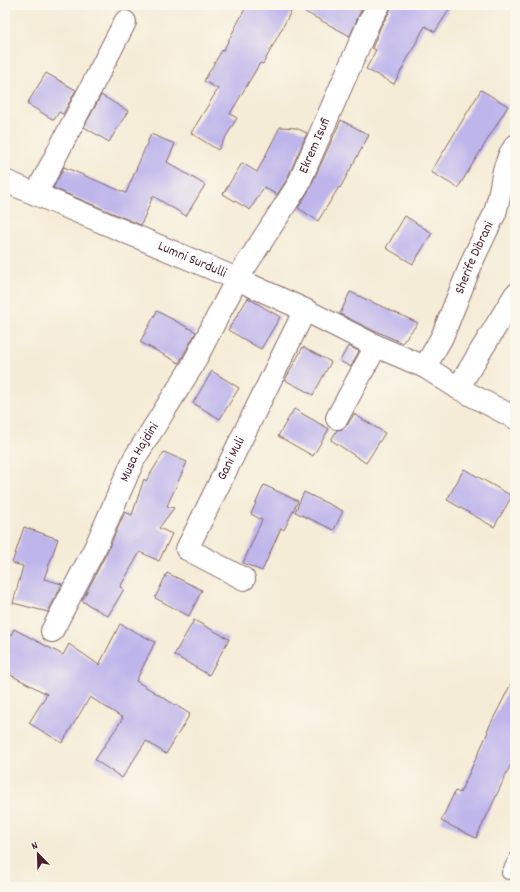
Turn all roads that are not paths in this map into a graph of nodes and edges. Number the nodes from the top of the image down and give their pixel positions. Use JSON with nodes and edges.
{"nodes":[{"id":1,"x":379,"y":5,"type":"edge"},
{"id":2,"x":125,"y":22,"type":"dead end"},
{"id":3,"x":515,"y":146,"type":"edge"},
{"id":4,"x":5,"y":181,"type":"edge"},
{"id":5,"x":36,"y":194,"type":"junction"},
{"id":6,"x":237,"y":279,"type":"junction"},
{"id":7,"x":515,"y":295,"type":"edge"},
{"id":8,"x":305,"y":310,"type":"junction"},
{"id":9,"x":376,"y":346,"type":"junction"},
{"id":10,"x":424,"y":367,"type":"junction"},
{"id":11,"x":458,"y":388,"type":"junction"},
{"id":12,"x":337,"y":418,"type":"dead end"},
{"id":13,"x":515,"y":418,"type":"edge"},
{"id":14,"x":244,"y":579,"type":"dead end"},
{"id":15,"x":52,"y":632,"type":"dead end"},
{"id":16,"x":515,"y":859,"type":"edge"},
{"id":17,"x":508,"y":873,"type":"dead end"}],
"edges":[{"from":1,"to":6,"type":"street","name":"Ekrem Isufi"},
{"from":2,"to":5,"type":"street"},
{"from":3,"to":10,"type":"street","name":"Sherife Dibrani"},
{"from":4,"to":5,"type":"street","name":"Lumni Surdulli"},
{"from":5,"to":6,"type":"street","name":"Lumni Surdulli"},
{"from":6,"to":8,"type":"street","name":"Lumni Surdulli"},
{"from":6,"to":15,"type":"street","name":"Musa Hajdini"},
{"from":7,"to":11,"type":"street"},
{"from":8,"to":9,"type":"street","name":"Lumni Surdulli"},
{"from":8,"to":14,"type":"street","name":"Gani Muli"},
{"from":9,"to":10,"type":"street","name":"Lumni Surdulli"},
{"from":9,"to":12,"type":"street"},
{"from":10,"to":11,"type":"street","name":"Lumni Surdulli"},
{"from":11,"to":13,"type":"street","name":"Lumni Surdulli"},
{"from":16,"to":17,"type":"lane"}]}
